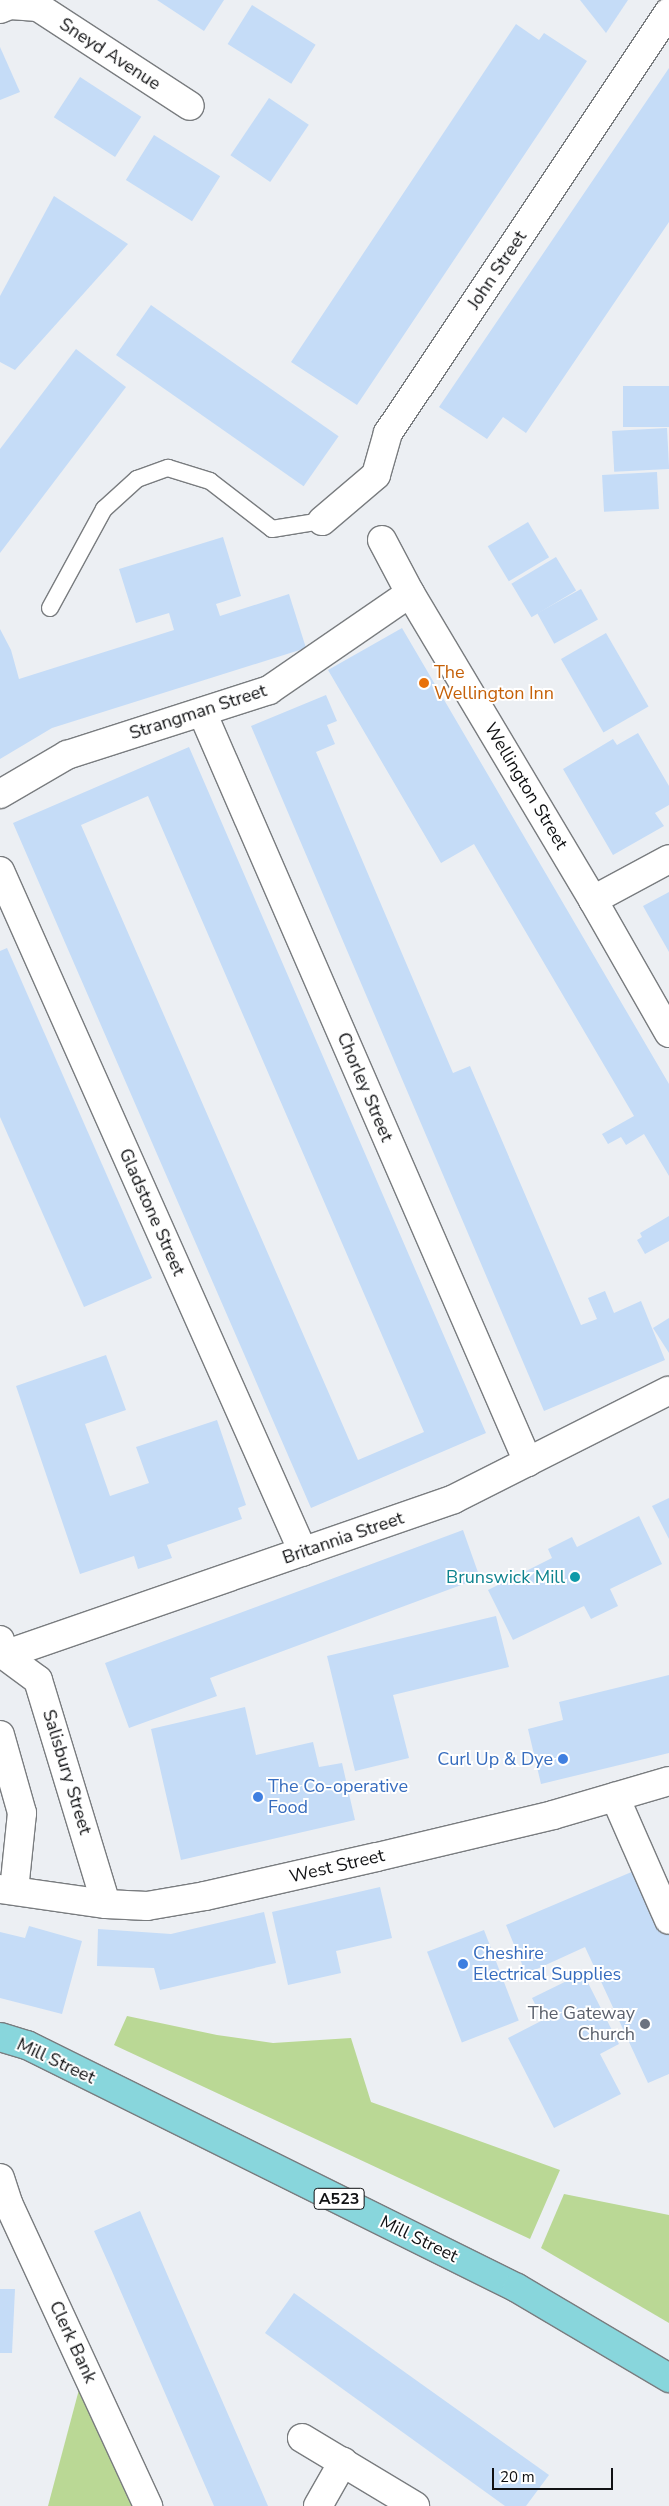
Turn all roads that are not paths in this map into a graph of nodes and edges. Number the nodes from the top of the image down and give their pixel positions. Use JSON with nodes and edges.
{"nodes":[{"id":1,"x":0,"y":9,"type":"edge"},
{"id":2,"x":669,"y":12,"type":"edge"},
{"id":3,"x":190,"y":106,"type":"dead end"},
{"id":4,"x":322,"y":520,"type":"joint"},
{"id":5,"x":382,"y":540,"type":"dead end"},
{"id":6,"x":410,"y":593,"type":"junction"},
{"id":7,"x":50,"y":608,"type":"dead end"},
{"id":8,"x":202,"y":712,"type":"junction"},
{"id":9,"x":0,"y":794,"type":"edge"},
{"id":10,"x":669,"y":859,"type":"edge"},
{"id":11,"x":0,"y":872,"type":"edge"},
{"id":12,"x":593,"y":900,"type":"junction"},
{"id":13,"x":669,"y":1033,"type":"edge"},
{"id":14,"x":668,"y":1391,"type":"edge"},
{"id":15,"x":528,"y":1462,"type":"junction"},
{"id":16,"x":303,"y":1552,"type":"junction"},
{"id":17,"x":1,"y":1653,"type":"edge"},
{"id":18,"x":0,"y":1735,"type":"edge"},
{"id":19,"x":669,"y":1781,"type":"edge"},
{"id":20,"x":615,"y":1797,"type":"junction"},
{"id":21,"x":7,"y":1889,"type":"edge"},
{"id":22,"x":106,"y":1904,"type":"junction"},
{"id":23,"x":669,"y":1920,"type":"edge"},
{"id":24,"x":0,"y":2037,"type":"edge"},
{"id":25,"x":0,"y":2178,"type":"edge"},
{"id":26,"x":669,"y":2378,"type":"edge"},
{"id":27,"x":302,"y":2438,"type":"dead end"},
{"id":28,"x":343,"y":2462,"type":"junction"},
{"id":29,"x":148,"y":2506,"type":"edge"},
{"id":30,"x":318,"y":2506,"type":"edge"},
{"id":31,"x":415,"y":2506,"type":"edge"}],
"edges":[{"from":1,"to":3,"type":"street","name":"Sneyd Avenue"},
{"from":2,"to":4,"type":"street","name":"John Street"},
{"from":4,"to":7,"type":"lane"},
{"from":5,"to":6,"type":"street","name":"Wellington Street"},
{"from":6,"to":8,"type":"street","name":"Strangman Street"},
{"from":6,"to":12,"type":"street","name":"Wellington Street"},
{"from":8,"to":9,"type":"street","name":"Strangman Street"},
{"from":8,"to":15,"type":"street","name":"Chorley Street"},
{"from":10,"to":12,"type":"street"},
{"from":11,"to":16,"type":"street","name":"Gladstone Street"},
{"from":12,"to":13,"type":"street","name":"Wellington Street"},
{"from":14,"to":15,"type":"street","name":"Britannia Street"},
{"from":15,"to":16,"type":"street","name":"Britannia Street"},
{"from":16,"to":17,"type":"street","name":"Britannia Street"},
{"from":17,"to":22,"type":"street","name":"Salisbury Street"},
{"from":18,"to":21,"type":"street"},
{"from":19,"to":20,"type":"street","name":"West Street"},
{"from":20,"to":22,"type":"street","name":"West Street"},
{"from":20,"to":23,"type":"street"},
{"from":21,"to":22,"type":"street","name":"West Street"},
{"from":24,"to":26,"type":"highway","name":"Mill Street","number":"A523"},
{"from":25,"to":29,"type":"street","name":"Clerk Bank"},
{"from":27,"to":28,"type":"street"},
{"from":28,"to":30,"type":"street"},
{"from":28,"to":31,"type":"street"}]}
